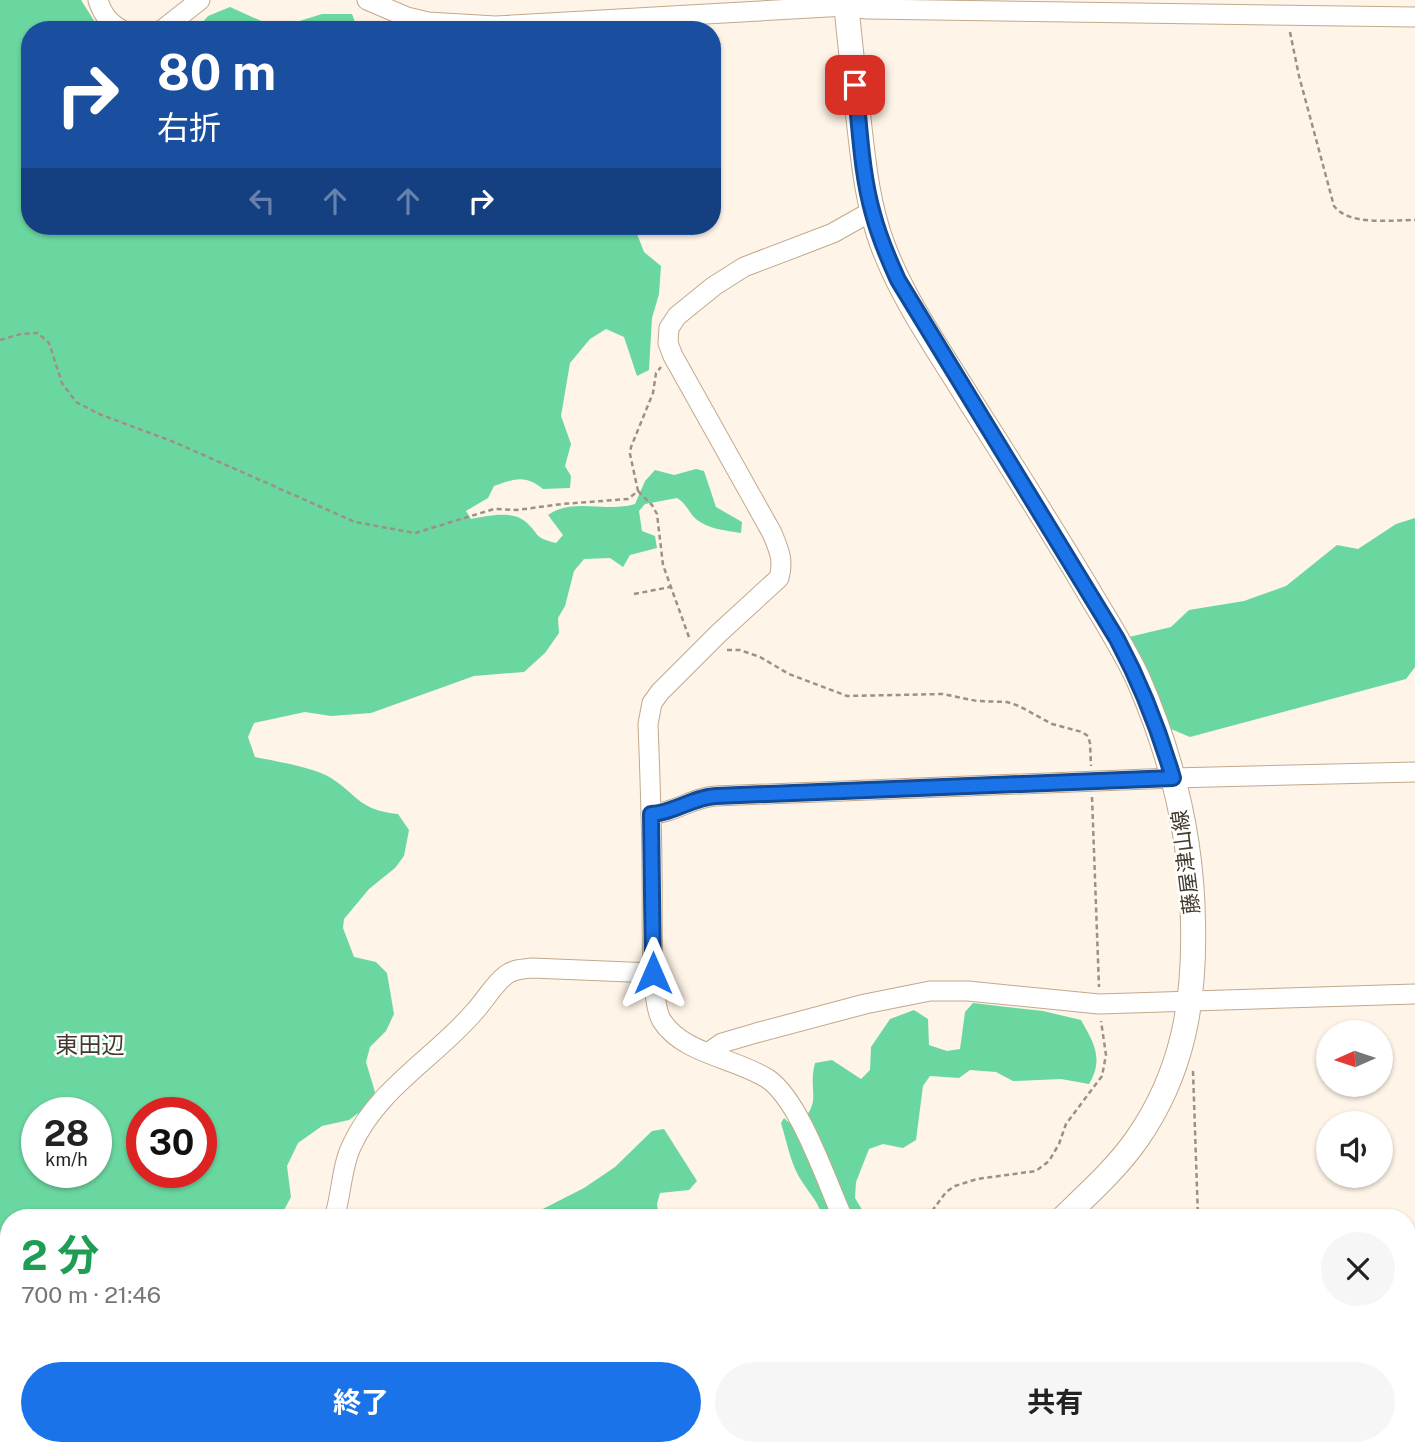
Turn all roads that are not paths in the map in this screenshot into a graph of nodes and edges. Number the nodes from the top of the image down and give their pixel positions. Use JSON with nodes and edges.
{"nodes":[{"id":1,"x":98,"y":0,"type":"edge"},
{"id":2,"x":200,"y":0,"type":"edge"},
{"id":3,"x":366,"y":0,"type":"edge"},
{"id":4,"x":846,"y":3,"type":"edge"},
{"id":5,"x":1415,"y":17,"type":"edge"},
{"id":6,"x":109,"y":21,"type":"edge"},
{"id":7,"x":173,"y":21,"type":"edge"},
{"id":8,"x":424,"y":21,"type":"edge"},
{"id":9,"x":571,"y":21,"type":"edge"},
{"id":10,"x":872,"y":211,"type":"junction"},
{"id":11,"x":1415,"y":772,"type":"edge"},
{"id":12,"x":1173,"y":778,"type":"junction"},
{"id":13,"x":651,"y":814,"type":"junction"},
{"id":14,"x":653,"y":973,"type":"junction"},
{"id":15,"x":1415,"y":994,"type":"edge"},
{"id":16,"x":1190,"y":1003,"type":"junction"},
{"id":17,"x":709,"y":1052,"type":"junction"},
{"id":18,"x":336,"y":1209,"type":"edge"},
{"id":19,"x":839,"y":1209,"type":"edge"},
{"id":20,"x":1072,"y":1209,"type":"edge"}],
"edges":[{"from":1,"to":6,"type":"street"},
{"from":2,"to":7,"type":"street"},
{"from":3,"to":8,"type":"street"},
{"from":4,"to":5,"type":"street"},
{"from":4,"to":9,"type":"street"},
{"from":4,"to":10,"type":"main road","name":"藤屋津山線"},
{"from":10,"to":12,"type":"main road","name":"藤屋津山線"},
{"from":10,"to":13,"type":"street"},
{"from":11,"to":12,"type":"street"},
{"from":12,"to":13,"type":"street"},
{"from":12,"to":16,"type":"main road","name":"藤屋津山線"},
{"from":13,"to":14,"type":"street"},
{"from":14,"to":17,"type":"street"},
{"from":14,"to":18,"type":"street"},
{"from":15,"to":16,"type":"street"},
{"from":16,"to":17,"type":"street"},
{"from":16,"to":20,"type":"main road","name":"藤屋津山線"},
{"from":17,"to":19,"type":"street"}]}
